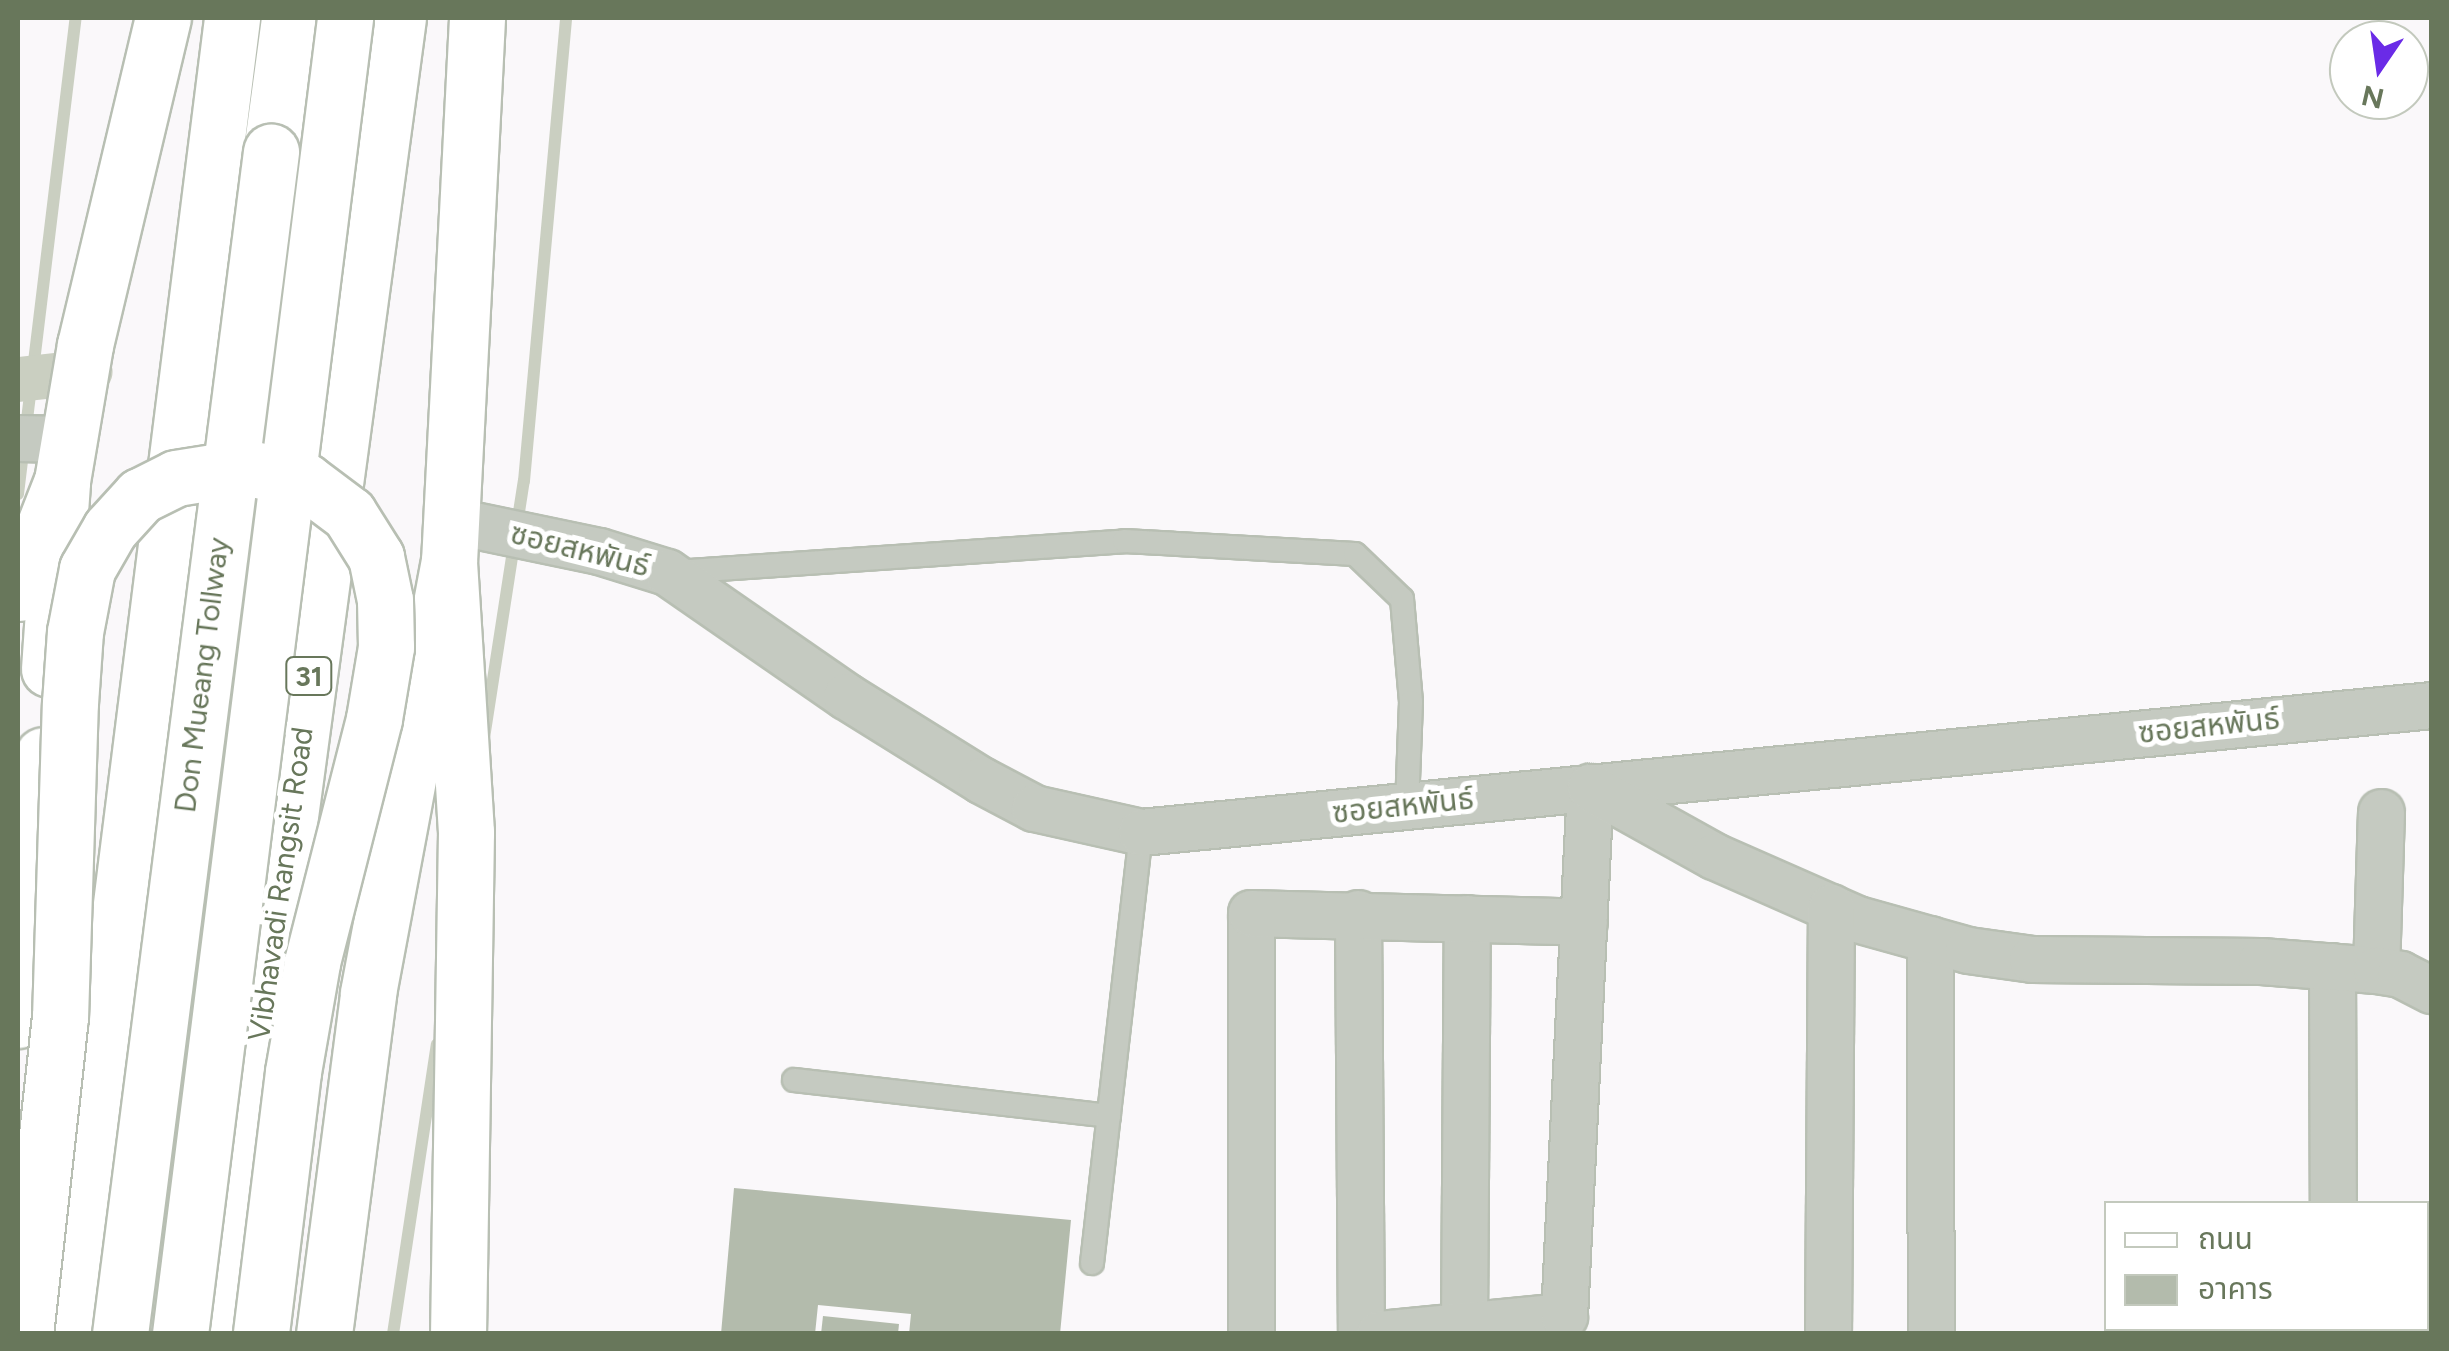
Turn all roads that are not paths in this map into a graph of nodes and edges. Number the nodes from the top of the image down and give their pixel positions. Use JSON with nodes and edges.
{"nodes":[{"id":1,"x":163,"y":18,"type":"edge"},
{"id":2,"x":232,"y":18,"type":"edge"},
{"id":3,"x":290,"y":18,"type":"edge"},
{"id":4,"x":345,"y":18,"type":"edge"},
{"id":5,"x":398,"y":18,"type":"edge"},
{"id":6,"x":477,"y":18,"type":"edge"},
{"id":7,"x":49,"y":453,"type":"edge"},
{"id":8,"x":483,"y":537,"type":"junction"},
{"id":9,"x":666,"y":572,"type":"junction"},
{"id":10,"x":18,"y":593,"type":"edge"},
{"id":11,"x":2432,"y":705,"type":"edge"},
{"id":12,"x":1590,"y":787,"type":"junction"},
{"id":13,"x":1407,"y":806,"type":"junction"},
{"id":14,"x":2381,"y":812,"type":"dead end"},
{"id":15,"x":1140,"y":832,"type":"junction"},
{"id":16,"x":1831,"y":907,"type":"junction"},
{"id":17,"x":1358,"y":913,"type":"junction"},
{"id":18,"x":1467,"y":918,"type":"junction"},
{"id":19,"x":1584,"y":922,"type":"junction"},
{"id":20,"x":1930,"y":939,"type":"junction"},
{"id":21,"x":2354,"y":968,"type":"junction"},
{"id":22,"x":2432,"y":990,"type":"edge"},
{"id":23,"x":18,"y":1020,"type":"edge"},
{"id":24,"x":794,"y":1080,"type":"dead end"},
{"id":25,"x":1110,"y":1116,"type":"junction"},
{"id":26,"x":2332,"y":1201,"type":"edge"},
{"id":27,"x":1092,"y":1263,"type":"dead end"},
{"id":28,"x":1464,"y":1325,"type":"junction"},
{"id":29,"x":26,"y":1334,"type":"edge"},
{"id":30,"x":67,"y":1334,"type":"edge"},
{"id":31,"x":120,"y":1334,"type":"edge"},
{"id":32,"x":180,"y":1334,"type":"edge"},
{"id":33,"x":220,"y":1334,"type":"edge"},
{"id":34,"x":261,"y":1334,"type":"edge"},
{"id":35,"x":324,"y":1334,"type":"edge"},
{"id":36,"x":458,"y":1334,"type":"edge"},
{"id":37,"x":1250,"y":1334,"type":"edge"},
{"id":38,"x":1361,"y":1334,"type":"edge"},
{"id":39,"x":1380,"y":1334,"type":"edge"},
{"id":40,"x":1828,"y":1334,"type":"edge"},
{"id":41,"x":1931,"y":1334,"type":"edge"}],
"edges":[{"from":1,"to":7,"type":"main road"},
{"from":2,"to":30,"type":"main road"},
{"from":3,"to":31,"type":"main road","name":"Don Mueang Tollway","bridge":true},
{"from":4,"to":32,"type":"main road","name":"Don Mueang Tollway","number":"31","bridge":true},
{"from":5,"to":33,"type":"main road","name":"Vibhavadi Rangsit Road","number":"31"},
{"from":6,"to":8,"type":"main road"},
{"from":7,"to":10,"type":"main road"},
{"from":7,"to":23,"type":"main road"},
{"from":8,"to":9,"type":"street","name":"ซอยสหพันธ์"},
{"from":8,"to":35,"type":"main road"},
{"from":8,"to":36,"type":"main road"},
{"from":9,"to":13,"type":"lane"},
{"from":9,"to":15,"type":"street","name":"ซอยสหพันธ์"},
{"from":11,"to":12,"type":"street","name":"ซอยสหพันธ์"},
{"from":12,"to":13,"type":"street","name":"ซอยสหพันธ์"},
{"from":12,"to":16,"type":"street"},
{"from":12,"to":19,"type":"street"},
{"from":13,"to":15,"type":"street","name":"ซอยสหพันธ์"},
{"from":14,"to":21,"type":"street"},
{"from":15,"to":25,"type":"lane"},
{"from":16,"to":20,"type":"street"},
{"from":16,"to":40,"type":"street"},
{"from":17,"to":18,"type":"street"},
{"from":17,"to":37,"type":"street"},
{"from":17,"to":38,"type":"street"},
{"from":18,"to":19,"type":"street"},
{"from":18,"to":28,"type":"street"},
{"from":19,"to":28,"type":"street"},
{"from":20,"to":21,"type":"street"},
{"from":20,"to":41,"type":"street"},
{"from":21,"to":22,"type":"street"},
{"from":21,"to":26,"type":"street"},
{"from":24,"to":25,"type":"lane"},
{"from":25,"to":27,"type":"lane"},
{"from":28,"to":39,"type":"street"},
{"from":29,"to":34,"type":"main road","bridge":true}]}
